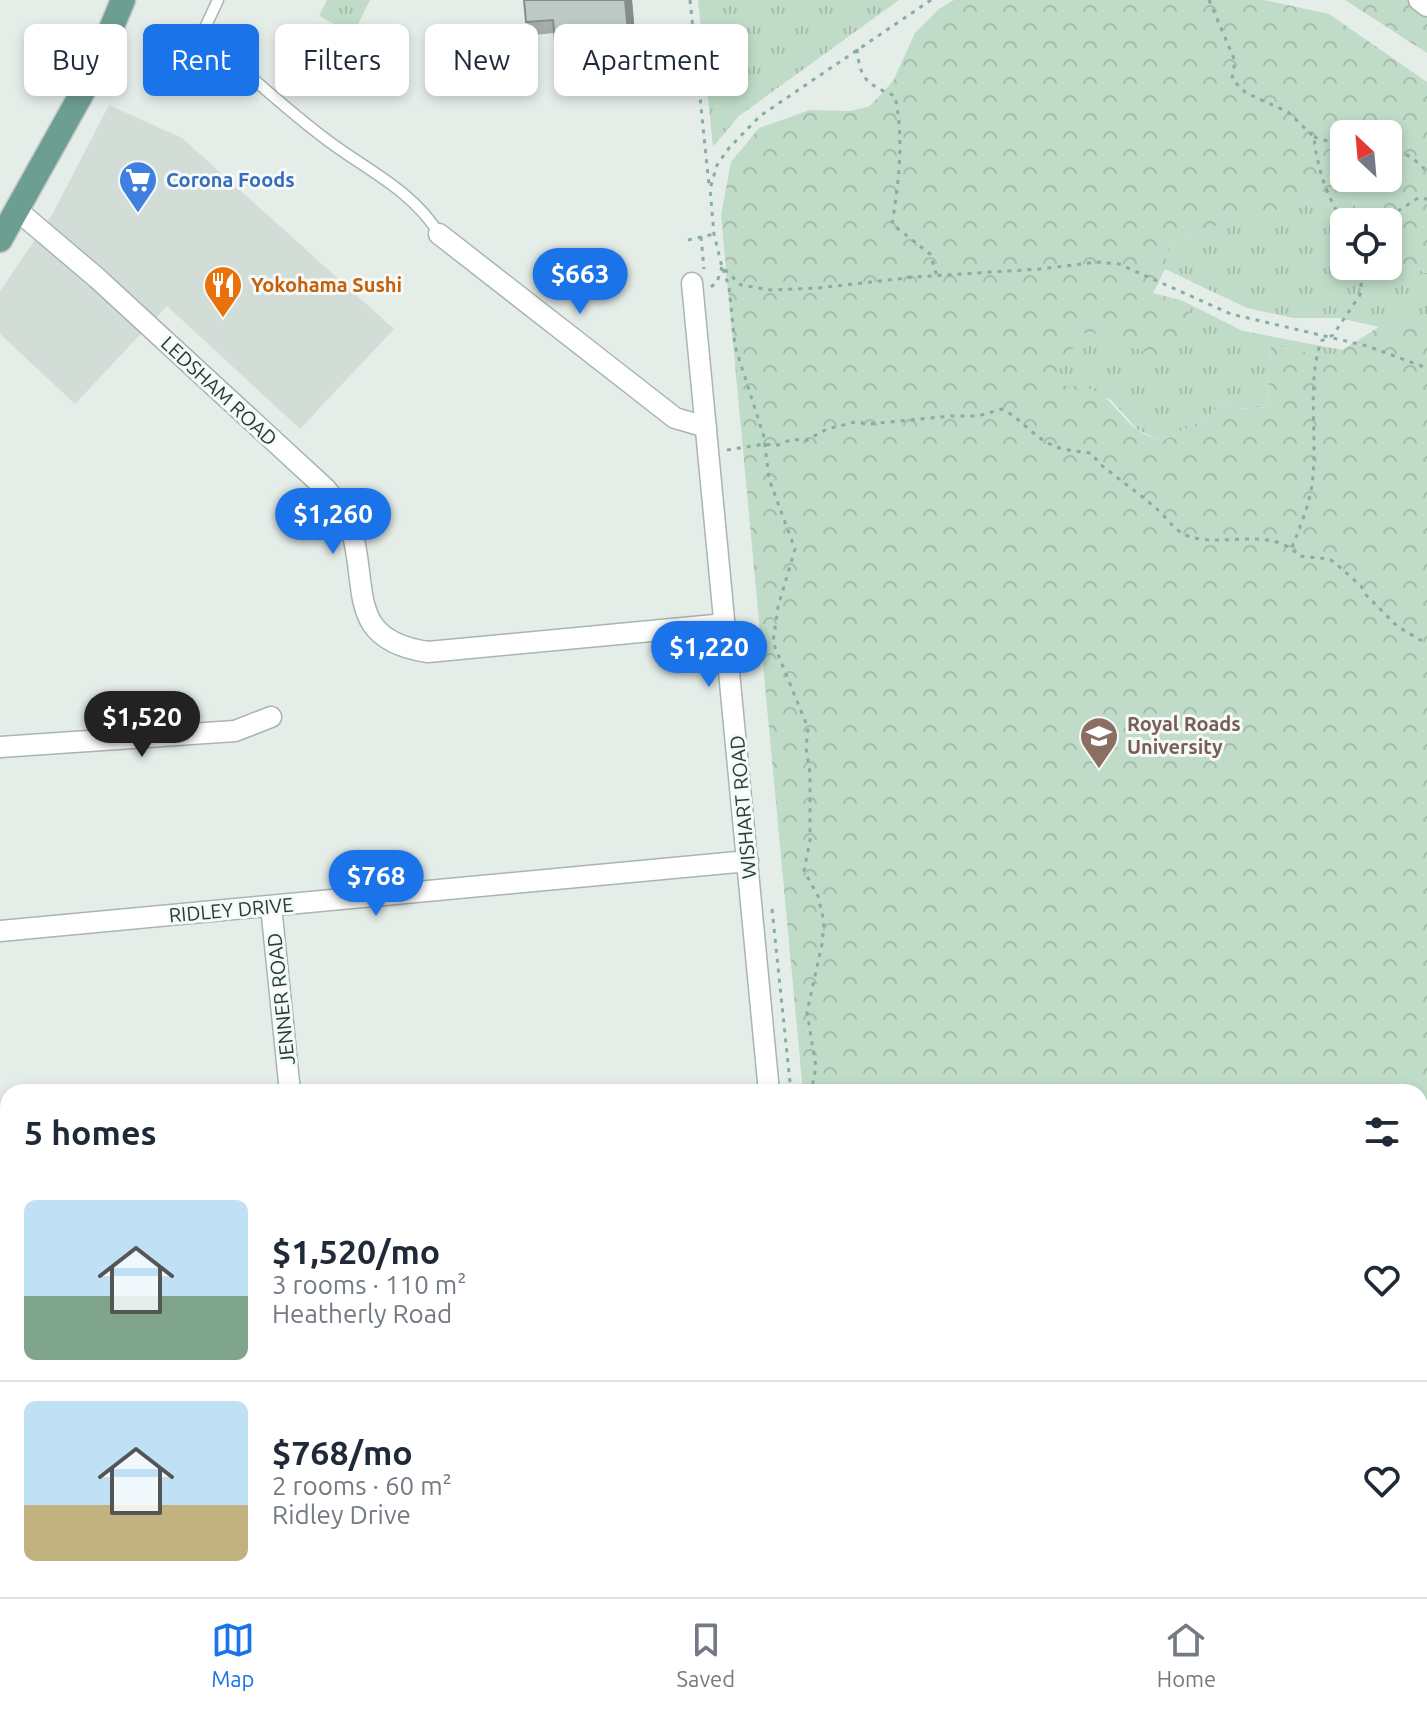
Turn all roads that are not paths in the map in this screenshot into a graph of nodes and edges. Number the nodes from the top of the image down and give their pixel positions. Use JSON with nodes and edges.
{"nodes":[{"id":1,"x":123,"y":0,"type":"edge"},
{"id":2,"x":218,"y":0,"type":"edge"},
{"id":3,"x":1419,"y":0,"type":"edge"},
{"id":4,"x":1427,"y":6,"type":"edge"},
{"id":5,"x":18,"y":211,"type":"junction"},
{"id":6,"x":439,"y":234,"type":"joint"},
{"id":7,"x":0,"y":240,"type":"edge"},
{"id":8,"x":699,"y":287,"type":"road end"},
{"id":9,"x":706,"y":427,"type":"junction"},
{"id":10,"x":725,"y":624,"type":"junction"},
{"id":11,"x":271,"y":717,"type":"dead end"},
{"id":12,"x":0,"y":747,"type":"edge"},
{"id":13,"x":748,"y":861,"type":"junction"},
{"id":14,"x":271,"y":906,"type":"junction"},
{"id":15,"x":0,"y":931,"type":"edge"},
{"id":16,"x":289,"y":1084,"type":"edge"},
{"id":17,"x":768,"y":1084,"type":"edge"}],
"edges":[{"from":1,"to":5,"type":"main road"},
{"from":2,"to":6,"type":"lane"},
{"from":3,"to":4,"type":"street"},
{"from":5,"to":7,"type":"main road"},
{"from":5,"to":10,"type":"street","name":"LEDSHAM ROAD"},
{"from":6,"to":9,"type":"street"},
{"from":8,"to":9,"type":"street","name":"WISHART ROAD"},
{"from":9,"to":10,"type":"street","name":"WISHART ROAD"},
{"from":10,"to":13,"type":"street","name":"WISHART ROAD"},
{"from":11,"to":12,"type":"street"},
{"from":13,"to":14,"type":"street","name":"RIDLEY DRIVE"},
{"from":13,"to":17,"type":"street","name":"WISHART ROAD"},
{"from":14,"to":15,"type":"street","name":"RIDLEY DRIVE"},
{"from":14,"to":16,"type":"street","name":"JENNER ROAD"}]}
